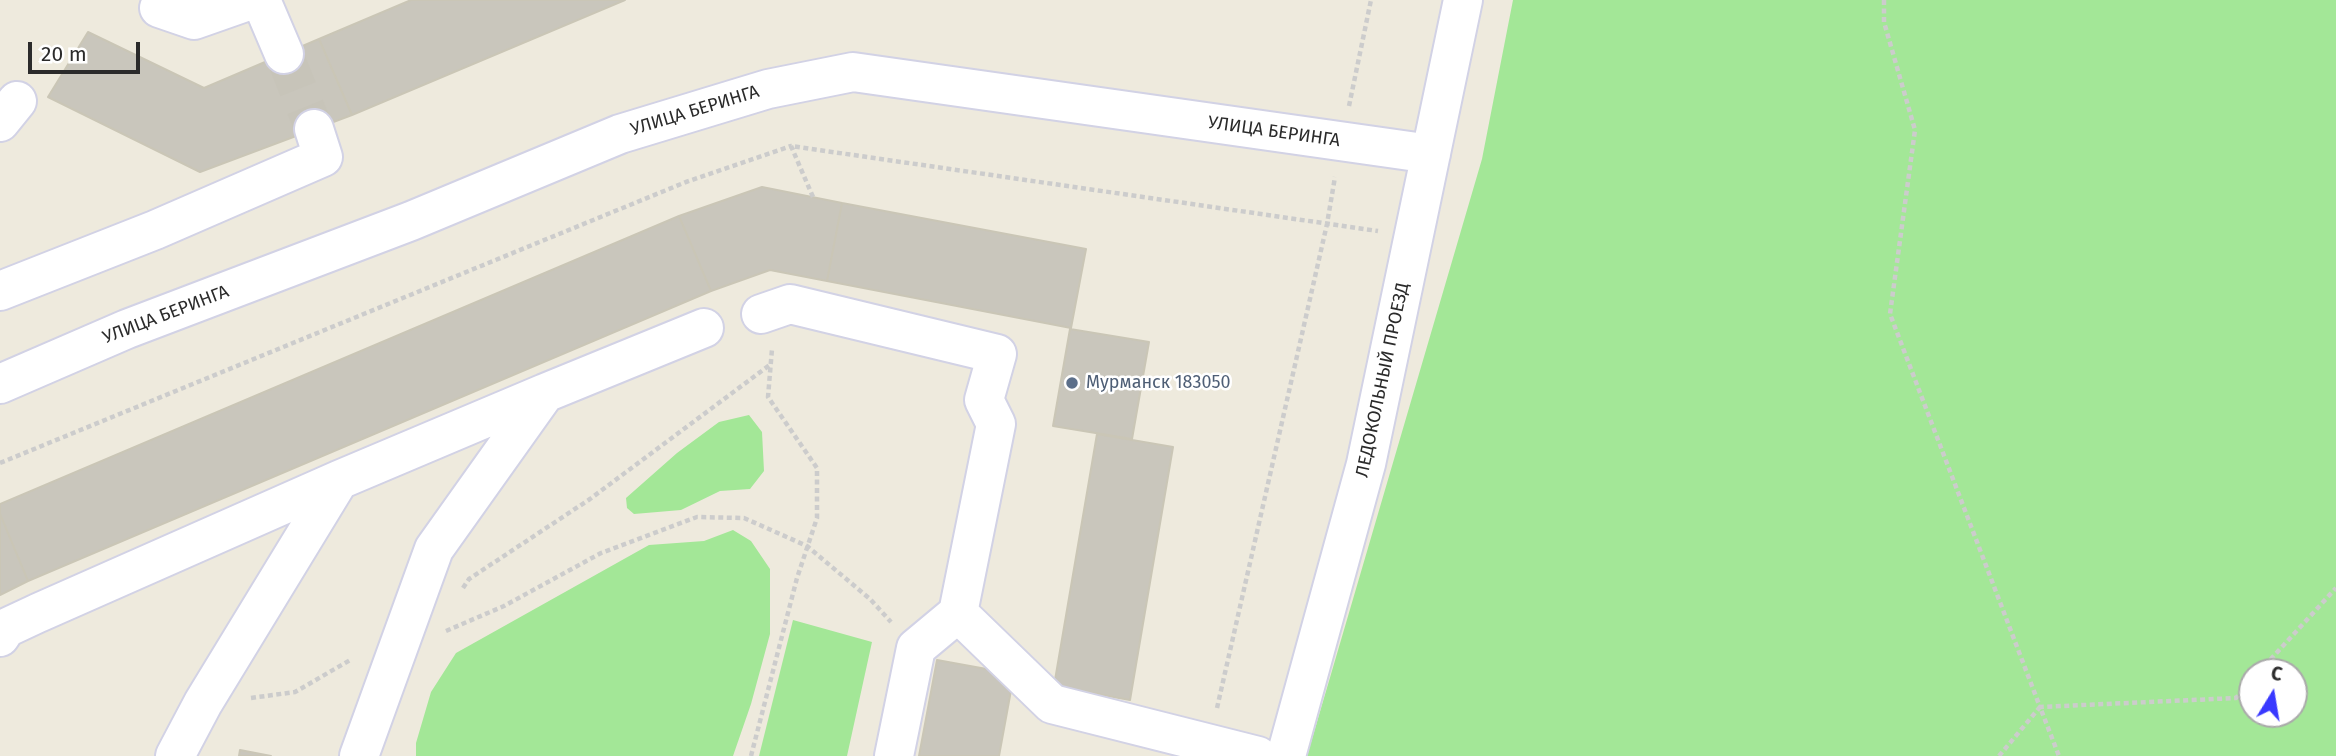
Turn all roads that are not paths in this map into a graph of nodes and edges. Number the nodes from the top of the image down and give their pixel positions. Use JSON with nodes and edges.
{"nodes":[{"id":1,"x":251,"y":0,"type":"edge"},
{"id":2,"x":261,"y":0,"type":"edge"},
{"id":3,"x":1463,"y":0,"type":"edge"},
{"id":4,"x":159,"y":8,"type":"dead end"},
{"id":5,"x":284,"y":54,"type":"tunnel mouth"},
{"id":6,"x":314,"y":129,"type":"tunnel mouth"},
{"id":7,"x":1431,"y":154,"type":"junction"},
{"id":8,"x":0,"y":291,"type":"edge"},
{"id":9,"x":776,"y":309,"type":"road end"},
{"id":10,"x":704,"y":328,"type":"dead end"},
{"id":11,"x":0,"y":384,"type":"edge"},
{"id":12,"x":545,"y":393,"type":"junction"},
{"id":13,"x":339,"y":480,"type":"junction"},
{"id":14,"x":958,"y":613,"type":"junction"},
{"id":15,"x":0,"y":637,"type":"edge"},
{"id":16,"x":175,"y":756,"type":"edge"},
{"id":17,"x":359,"y":756,"type":"edge"},
{"id":18,"x":894,"y":756,"type":"edge"},
{"id":19,"x":1258,"y":756,"type":"edge"},
{"id":20,"x":1286,"y":756,"type":"edge"}],
"edges":[{"from":1,"to":4,"type":"street"},
{"from":2,"to":5,"type":"street"},
{"from":3,"to":7,"type":"street","name":"ЛЕДОКОЛЬНЫЙ ПРОЕЗД"},
{"from":6,"to":8,"type":"street"},
{"from":7,"to":11,"type":"street","name":"УЛИЦА БЕРИНГА"},
{"from":7,"to":20,"type":"street","name":"ЛЕДОКОЛЬНЫЙ ПРОЕЗД"},
{"from":9,"to":14,"type":"street"},
{"from":10,"to":12,"type":"street"},
{"from":12,"to":13,"type":"street"},
{"from":12,"to":17,"type":"street"},
{"from":13,"to":15,"type":"street"},
{"from":13,"to":16,"type":"street"},
{"from":14,"to":18,"type":"street"},
{"from":14,"to":19,"type":"street"}]}
